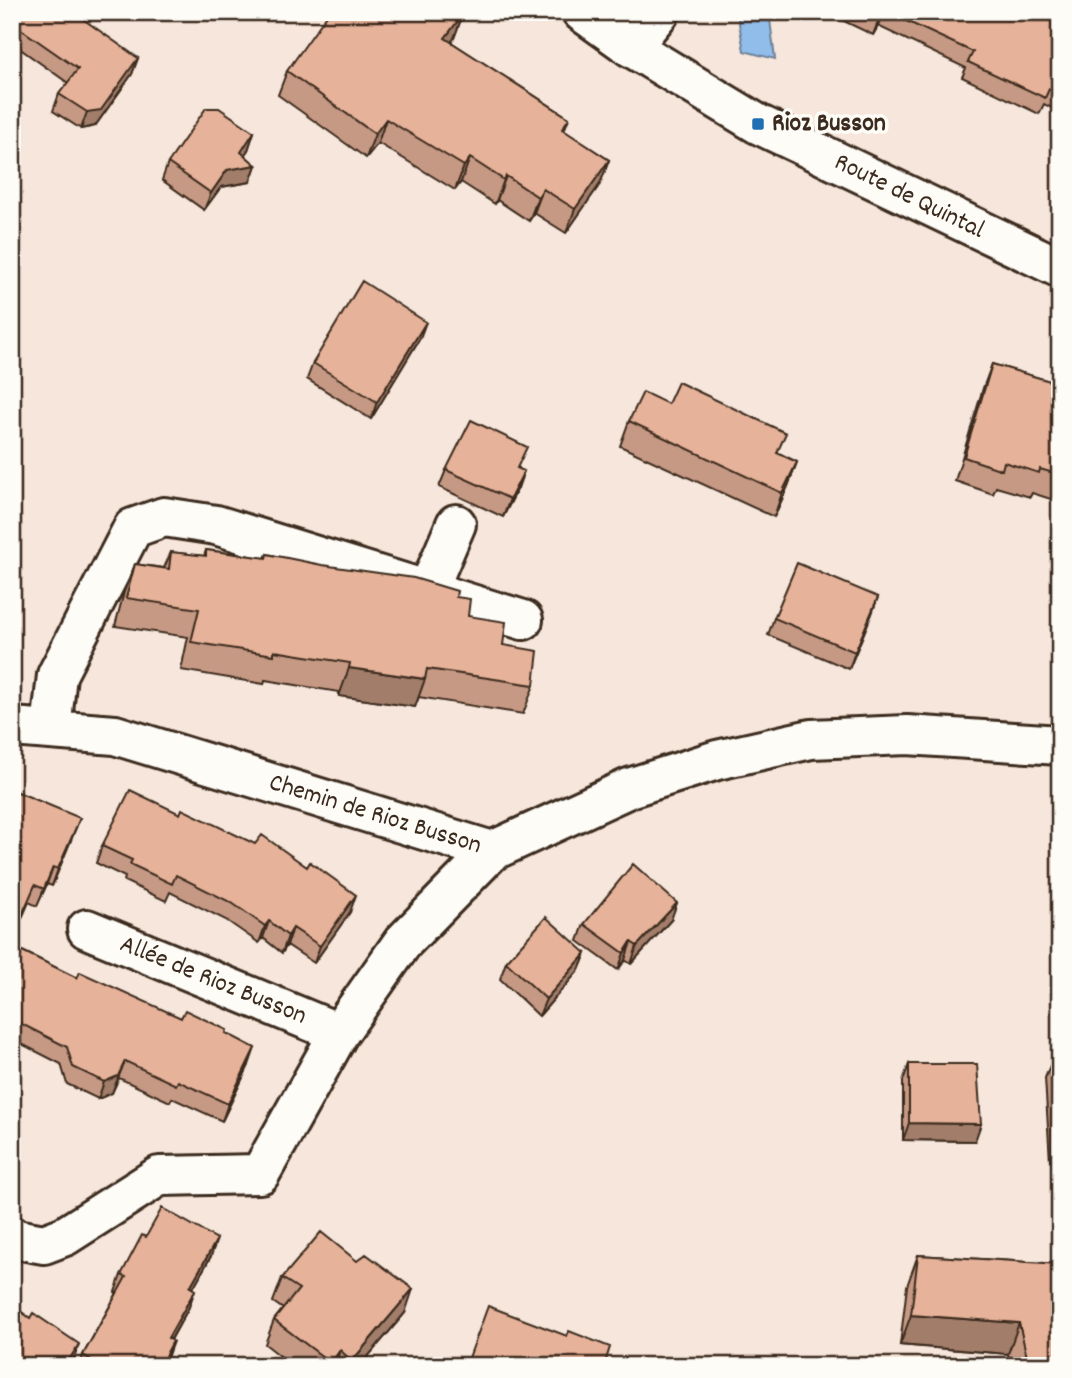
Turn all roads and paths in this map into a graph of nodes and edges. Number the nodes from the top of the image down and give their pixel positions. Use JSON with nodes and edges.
{"nodes":[{"id":1,"x":582,"y":12,"type":"edge"},
{"id":2,"x":660,"y":12,"type":"edge"},
{"id":3,"x":631,"y":47,"type":"junction"},
{"id":4,"x":1060,"y":268,"type":"edge"},
{"id":5,"x":456,"y":524,"type":"dead end"},
{"id":6,"x":428,"y":590,"type":"junction"},
{"id":7,"x":523,"y":620,"type":"dead end"},
{"id":8,"x":12,"y":727,"type":"edge"},
{"id":9,"x":51,"y":729,"type":"junction"},
{"id":10,"x":1060,"y":745,"type":"edge"},
{"id":11,"x":492,"y":851,"type":"junction"},
{"id":12,"x":88,"y":929,"type":"dead end"},
{"id":13,"x":339,"y":1033,"type":"junction"},
{"id":14,"x":12,"y":1236,"type":"edge"}],
"edges":[{"from":1,"to":3,"type":"street","name":"Route de Quintal"},
{"from":2,"to":3,"type":"street"},
{"from":3,"to":4,"type":"street","name":"Route de Quintal"},
{"from":5,"to":6,"type":"street"},
{"from":6,"to":7,"type":"street"},
{"from":6,"to":9,"type":"street"},
{"from":8,"to":9,"type":"street","name":"Chemin de Rioz Busson"},
{"from":9,"to":11,"type":"street","name":"Chemin de Rioz Busson"},
{"from":10,"to":11,"type":"street","name":"Chemin de Rioz Busson"},
{"from":11,"to":13,"type":"street","name":"Allée de Rioz Busson"},
{"from":12,"to":13,"type":"street","name":"Allée de Rioz Busson"},
{"from":13,"to":14,"type":"street","name":"Allée de Rioz Busson"}]}
